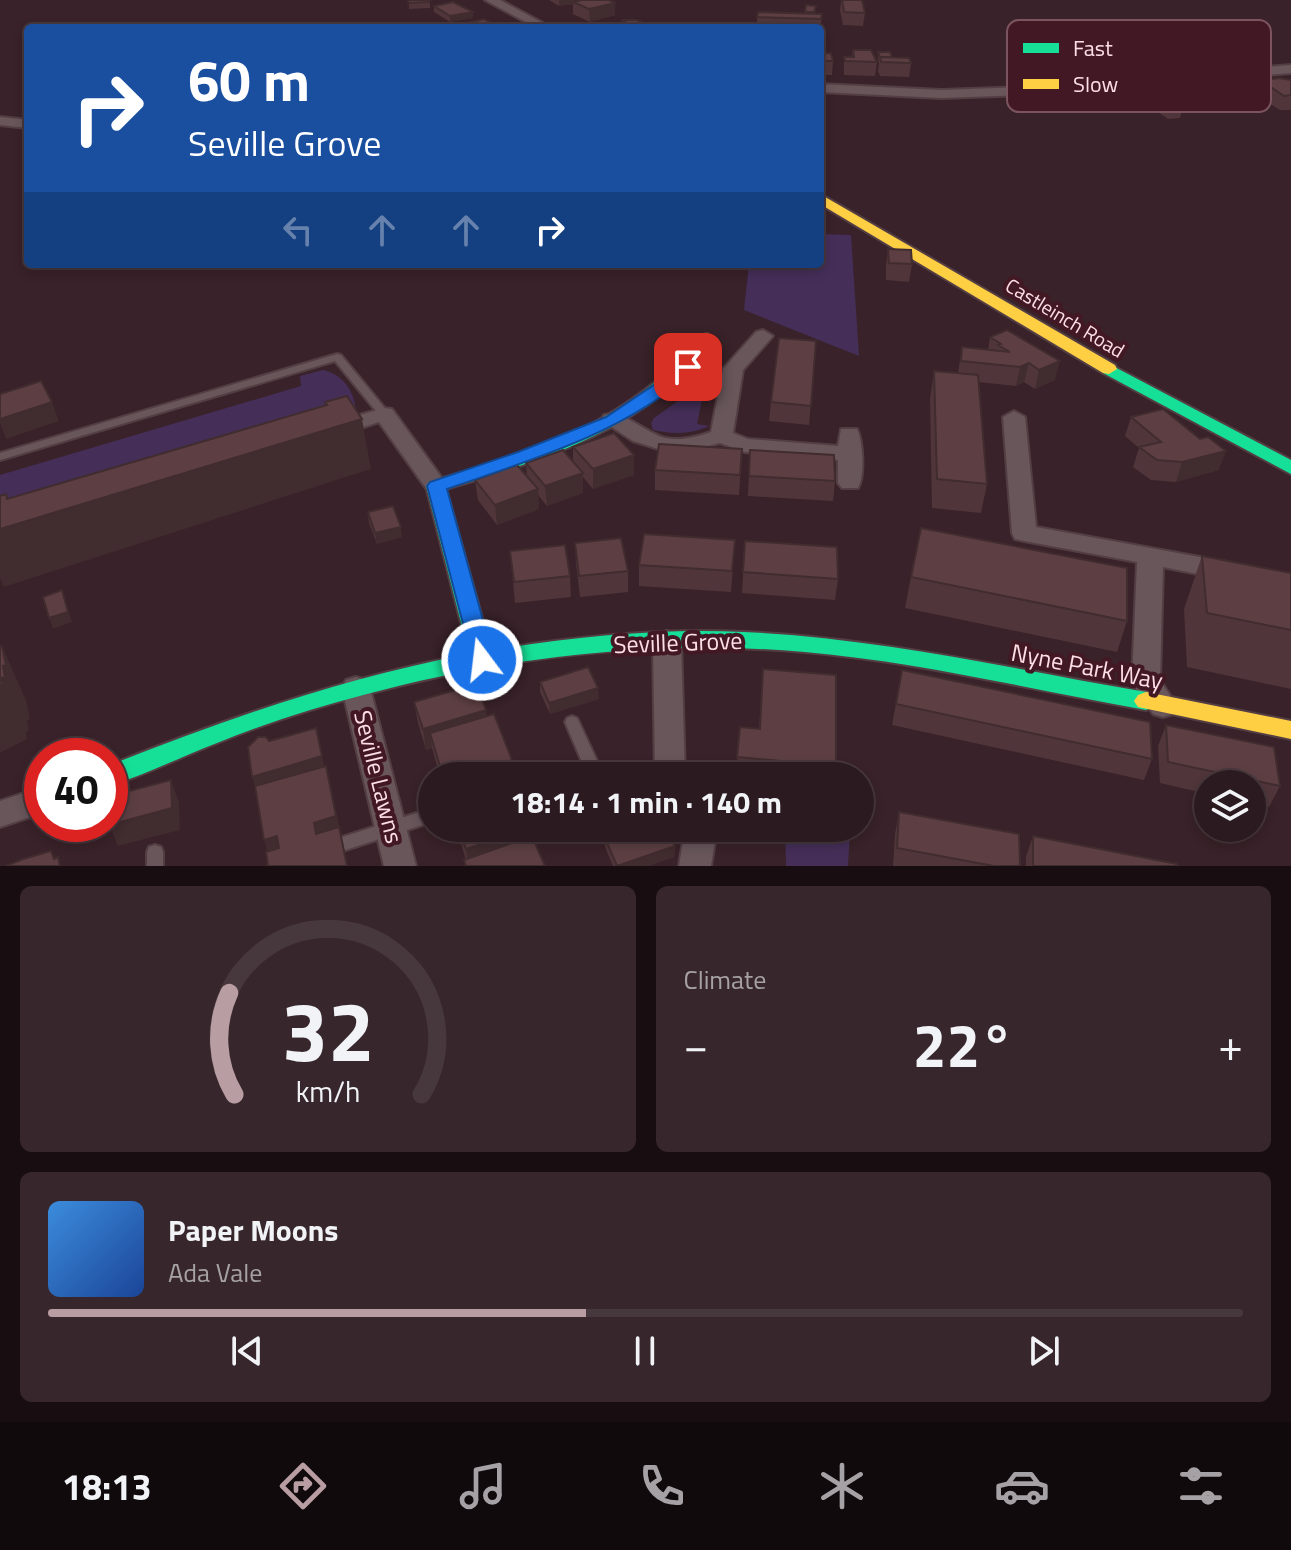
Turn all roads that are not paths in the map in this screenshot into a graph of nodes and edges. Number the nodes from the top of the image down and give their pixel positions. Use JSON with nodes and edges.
{"nodes":[{"id":1,"x":491,"y":0,"type":"edge"},
{"id":2,"x":538,"y":24,"type":"edge"},
{"id":3,"x":1291,"y":69,"type":"edge"},
{"id":4,"x":1271,"y":71,"type":"edge"},
{"id":5,"x":824,"y":88,"type":"edge"},
{"id":6,"x":1007,"y":92,"type":"edge"},
{"id":7,"x":0,"y":121,"type":"edge"},
{"id":8,"x":24,"y":124,"type":"edge"},
{"id":9,"x":824,"y":200,"type":"edge"},
{"id":10,"x":762,"y":336,"type":"dead end"},
{"id":11,"x":707,"y":339,"type":"dead end"},
{"id":12,"x":384,"y":414,"type":"junction"},
{"id":13,"x":1014,"y":417,"type":"dead end"},
{"id":14,"x":612,"y":420,"type":"junction"},
{"id":15,"x":721,"y":436,"type":"junction"},
{"id":16,"x":310,"y":437,"type":"edge"},
{"id":17,"x":0,"y":457,"type":"edge"},
{"id":18,"x":1291,"y":468,"type":"edge"},
{"id":19,"x":850,"y":483,"type":"dead end"},
{"id":20,"x":436,"y":486,"type":"junction"},
{"id":21,"x":1149,"y":556,"type":"junction"},
{"id":22,"x":1252,"y":576,"type":"edge"},
{"id":23,"x":667,"y":641,"type":"junction"},
{"id":24,"x":874,"y":652,"type":"joint"},
{"id":25,"x":482,"y":660,"type":"junction"},
{"id":26,"x":356,"y":688,"type":"junction"},
{"id":27,"x":1163,"y":706,"type":"junction"},
{"id":28,"x":572,"y":722,"type":"dead end"},
{"id":29,"x":1291,"y":730,"type":"edge"},
{"id":30,"x":589,"y":762,"type":"edge"},
{"id":31,"x":670,"y":762,"type":"edge"},
{"id":32,"x":128,"y":769,"type":"edge"},
{"id":33,"x":24,"y":806,"type":"edge"},
{"id":34,"x":0,"y":814,"type":"edge"},
{"id":35,"x":418,"y":819,"type":"edge"},
{"id":36,"x":390,"y":828,"type":"junction"},
{"id":37,"x":699,"y":842,"type":"edge"},
{"id":38,"x":321,"y":851,"type":"edge"},
{"id":39,"x":400,"y":866,"type":"edge"},
{"id":40,"x":695,"y":866,"type":"edge"}],
"edges":[{"from":1,"to":2,"type":"street"},
{"from":3,"to":4,"type":"street"},
{"from":5,"to":6,"type":"street"},
{"from":7,"to":8,"type":"street"},
{"from":9,"to":18,"type":"street","name":"Castleinch Road"},
{"from":10,"to":15,"type":"street"},
{"from":11,"to":14,"type":"street"},
{"from":12,"to":16,"type":"street"},
{"from":12,"to":17,"type":"lane"},
{"from":12,"to":20,"type":"street"},
{"from":13,"to":21,"type":"street"},
{"from":14,"to":15,"type":"street"},
{"from":14,"to":20,"type":"street"},
{"from":15,"to":19,"type":"street"},
{"from":20,"to":25,"type":"street"},
{"from":21,"to":22,"type":"street"},
{"from":21,"to":27,"type":"street"},
{"from":23,"to":24,"type":"street","name":"Seville Grove"},
{"from":23,"to":25,"type":"street","name":"Seville Grove"},
{"from":23,"to":31,"type":"street"},
{"from":24,"to":27,"type":"street","name":"Nyne Park Way"},
{"from":25,"to":26,"type":"street","name":"Seville Grove"},
{"from":26,"to":32,"type":"street","name":"Seville Grove"},
{"from":26,"to":36,"type":"street","name":"Seville Lawns"},
{"from":27,"to":29,"type":"street","name":"Nyne Park Way"},
{"from":28,"to":30,"type":"lane"},
{"from":33,"to":34,"type":"street"},
{"from":35,"to":36,"type":"lane"},
{"from":36,"to":38,"type":"lane"},
{"from":36,"to":39,"type":"street","name":"Seville Lawns"},
{"from":37,"to":40,"type":"street"}]}
